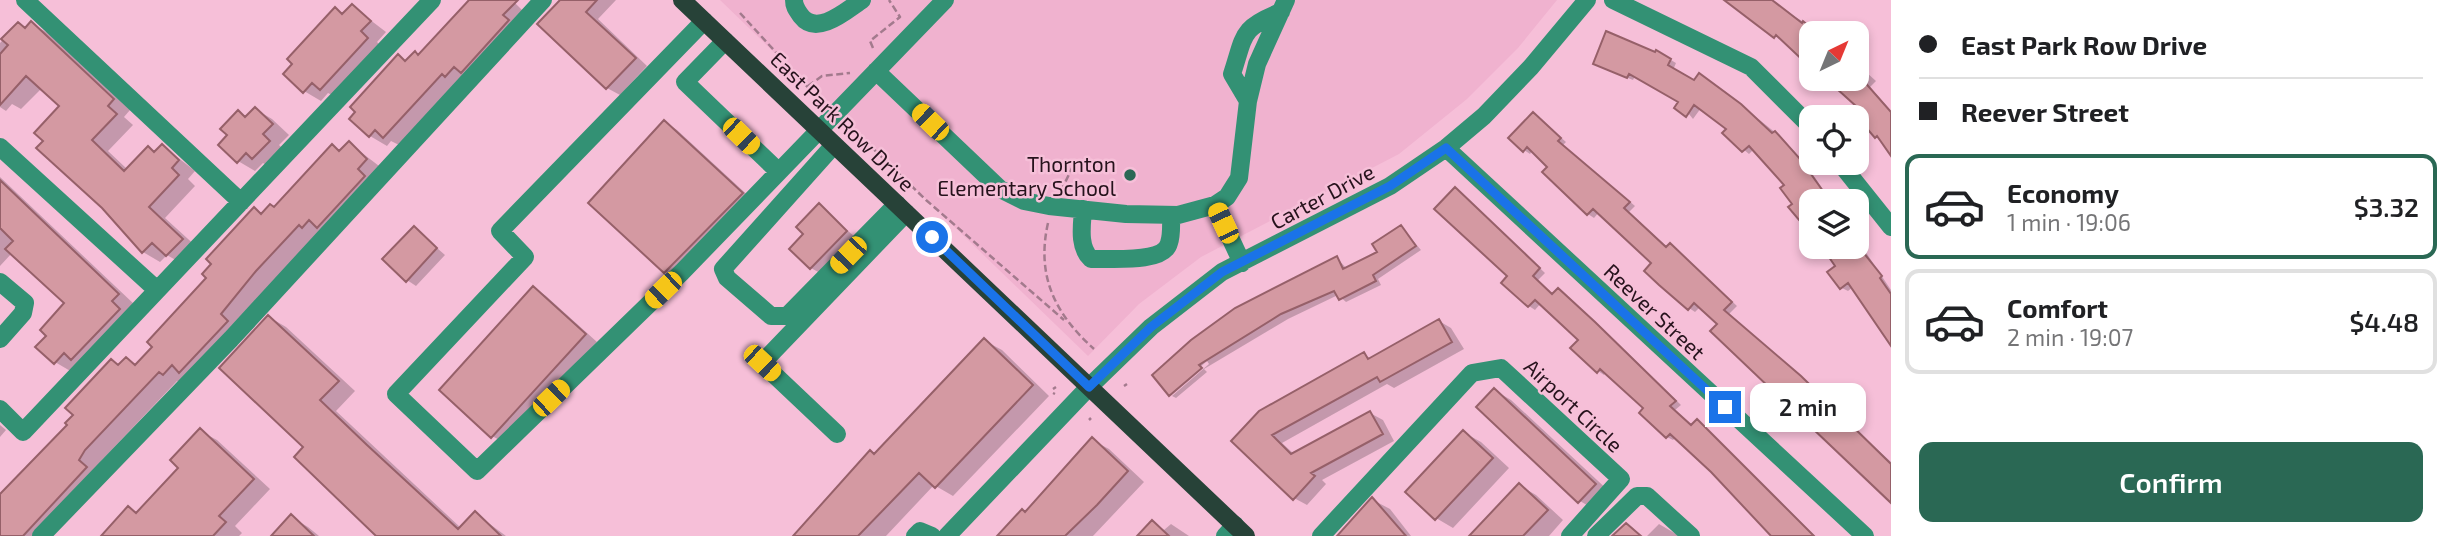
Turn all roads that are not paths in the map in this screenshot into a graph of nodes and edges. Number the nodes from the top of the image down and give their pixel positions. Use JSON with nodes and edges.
{"nodes":[{"id":1,"x":25,"y":0,"type":"edge"},
{"id":2,"x":432,"y":0,"type":"edge"},
{"id":3,"x":543,"y":0,"type":"edge"},
{"id":4,"x":794,"y":0,"type":"edge"},
{"id":5,"x":862,"y":0,"type":"edge"},
{"id":6,"x":1587,"y":0,"type":"edge"},
{"id":7,"x":1613,"y":0,"type":"edge"},
{"id":8,"x":689,"y":2,"type":"edge"},
{"id":9,"x":937,"y":3,"type":"edge"},
{"id":10,"x":1283,"y":6,"type":"edge"},
{"id":11,"x":704,"y":21,"type":"junction"},
{"id":12,"x":725,"y":41,"type":"junction"},
{"id":13,"x":872,"y":63,"type":"junction"},
{"id":14,"x":1799,"y":115,"type":"edge"},
{"id":15,"x":818,"y":130,"type":"junction"},
{"id":16,"x":834,"y":145,"type":"junction"},
{"id":17,"x":0,"y":147,"type":"edge"},
{"id":18,"x":1446,"y":148,"type":"junction"},
{"id":19,"x":778,"y":171,"type":"junction"},
{"id":20,"x":1850,"y":175,"type":"edge"},
{"id":21,"x":241,"y":202,"type":"junction"},
{"id":22,"x":1215,"y":205,"type":"junction"},
{"id":23,"x":901,"y":209,"type":"junction"},
{"id":24,"x":1083,"y":209,"type":"junction"},
{"id":25,"x":1171,"y":215,"type":"junction"},
{"id":26,"x":1891,"y":226,"type":"edge"},
{"id":27,"x":1242,"y":262,"type":"junction"},
{"id":28,"x":0,"y":282,"type":"edge"},
{"id":29,"x":157,"y":290,"type":"junction"},
{"id":30,"x":0,"y":339,"type":"edge"},
{"id":31,"x":1089,"y":387,"type":"junction"},
{"id":32,"x":0,"y":409,"type":"edge"},
{"id":33,"x":837,"y":434,"type":"dead end"},
{"id":34,"x":1235,"y":532,"type":"edge"},
{"id":35,"x":41,"y":536,"type":"edge"},
{"id":36,"x":915,"y":536,"type":"edge"},
{"id":37,"x":932,"y":536,"type":"edge"},
{"id":38,"x":947,"y":536,"type":"edge"},
{"id":39,"x":1321,"y":536,"type":"edge"},
{"id":40,"x":1570,"y":536,"type":"edge"},
{"id":41,"x":1596,"y":536,"type":"edge"},
{"id":42,"x":1691,"y":536,"type":"edge"},
{"id":43,"x":1865,"y":536,"type":"edge"}],
"edges":[{"from":1,"to":21,"type":"street"},
{"from":2,"to":21,"type":"street"},
{"from":3,"to":35,"type":"street"},
{"from":4,"to":5,"type":"street"},
{"from":6,"to":18,"type":"street","name":"Carter Drive"},
{"from":7,"to":14,"type":"street"},
{"from":8,"to":11,"type":"main road","name":"East Park Row Drive"},
{"from":9,"to":13,"type":"street"},
{"from":10,"to":22,"type":"street"},
{"from":11,"to":12,"type":"main road","name":"East Park Row Drive"},
{"from":11,"to":19,"type":"street"},
{"from":12,"to":15,"type":"main road","name":"East Park Row Drive"},
{"from":12,"to":19,"type":"street"},
{"from":13,"to":15,"type":"street"},
{"from":13,"to":24,"type":"street"},
{"from":15,"to":16,"type":"main road","name":"East Park Row Drive"},
{"from":15,"to":19,"type":"street"},
{"from":16,"to":23,"type":"main road","name":"East Park Row Drive"},
{"from":16,"to":23,"type":"street"},
{"from":17,"to":29,"type":"street"},
{"from":18,"to":27,"type":"street","name":"Carter Drive"},
{"from":18,"to":43,"type":"street","name":"Reever Street"},
{"from":20,"to":26,"type":"street"},
{"from":21,"to":29,"type":"street"},
{"from":22,"to":25,"type":"street"},
{"from":22,"to":27,"type":"street"},
{"from":23,"to":31,"type":"main road","name":"East Park Row Drive"},
{"from":23,"to":33,"type":"street"},
{"from":24,"to":25,"type":"street"},
{"from":24,"to":25,"type":"street"},
{"from":27,"to":31,"type":"street","name":"Carter Drive"},
{"from":28,"to":30,"type":"street"},
{"from":29,"to":32,"type":"street"},
{"from":31,"to":34,"type":"main road","name":"East Park Row Drive"},
{"from":31,"to":38,"type":"street","name":"Carter Drive"},
{"from":36,"to":37,"type":"street"},
{"from":39,"to":40,"type":"street","name":"Airport Circle"},
{"from":41,"to":42,"type":"street"}]}
